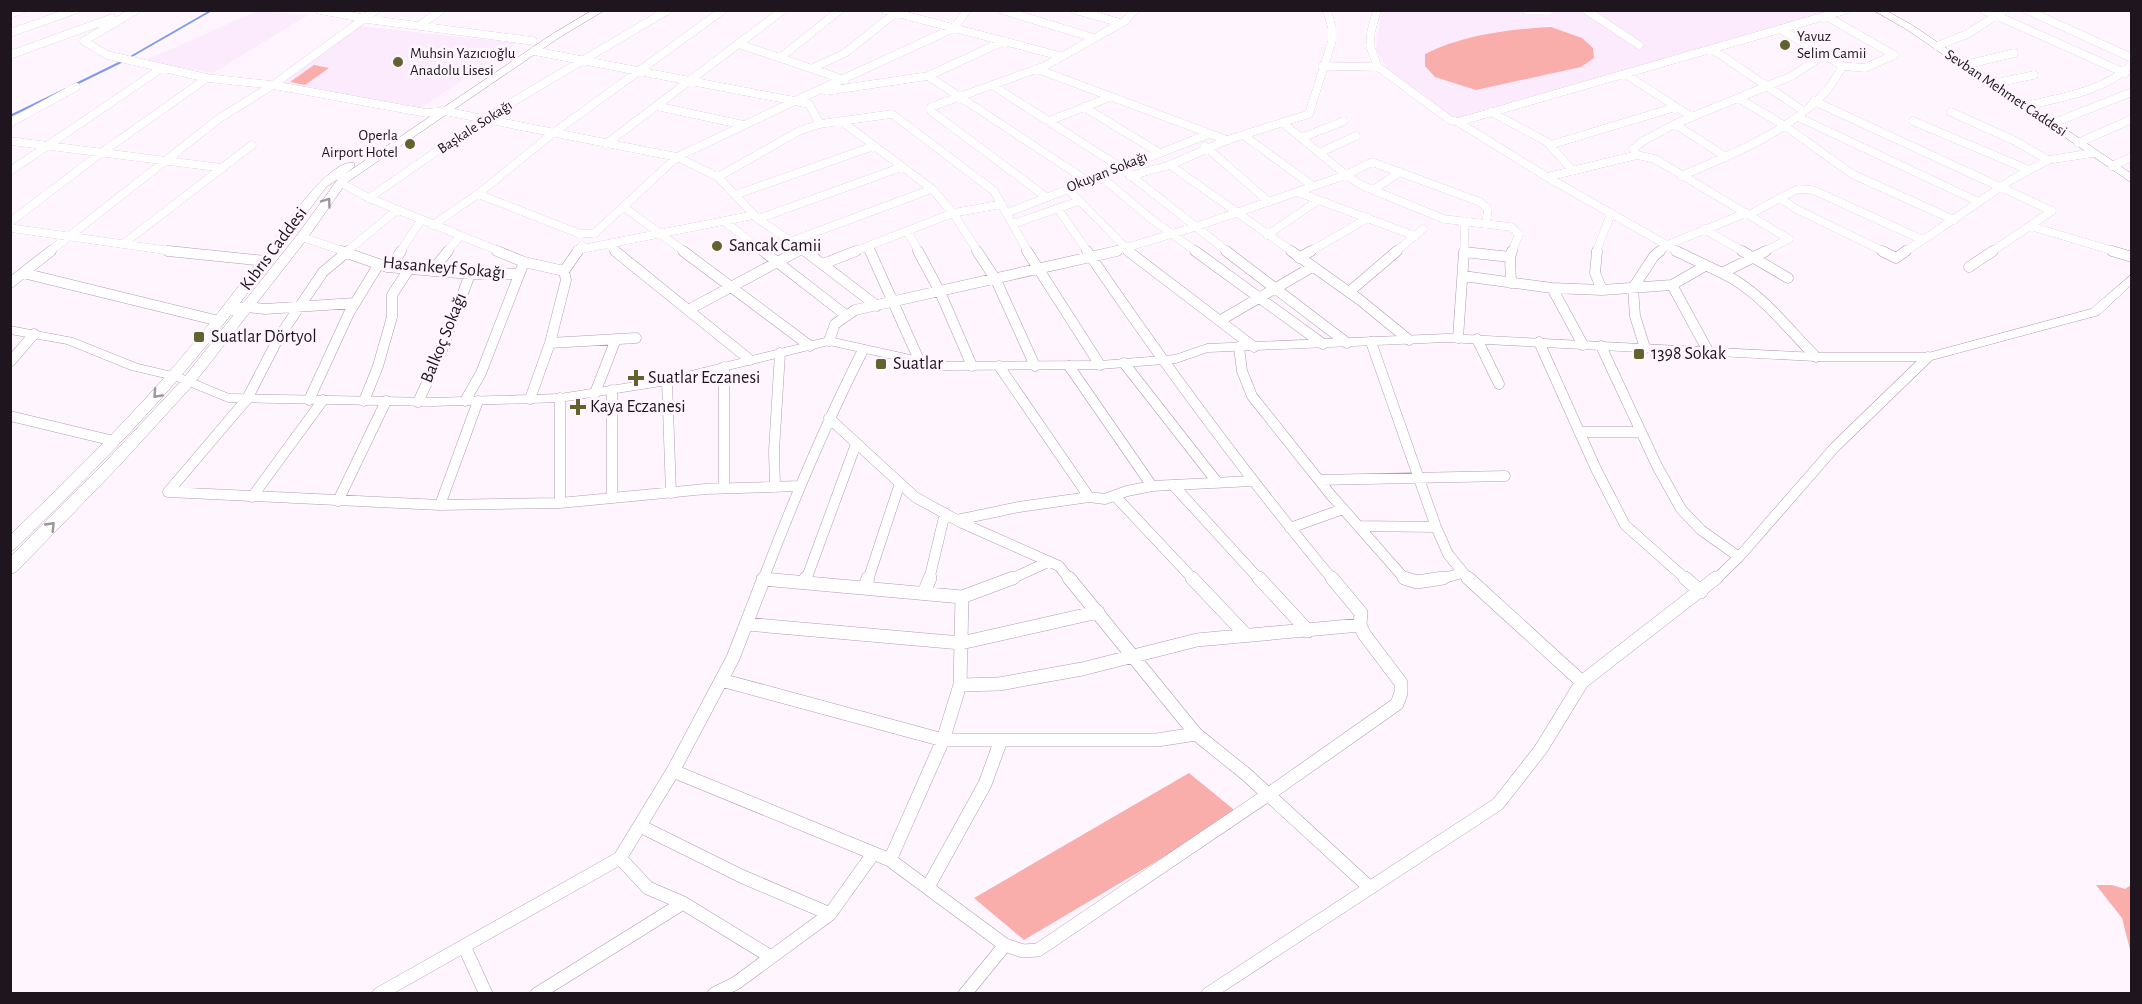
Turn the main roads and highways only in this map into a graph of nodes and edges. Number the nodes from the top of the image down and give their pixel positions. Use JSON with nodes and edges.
{"nodes":[{"id":1,"x":586,"y":10,"type":"edge"},
{"id":2,"x":601,"y":10,"type":"edge"},
{"id":3,"x":1877,"y":10,"type":"edge"},
{"id":4,"x":533,"y":46,"type":"junction"},
{"id":5,"x":2132,"y":180,"type":"edge"},
{"id":6,"x":10,"y":545,"type":"edge"},
{"id":7,"x":10,"y":568,"type":"edge"}],
"edges":[{"from":1,"to":4,"type":"main road","name":"Kıbrıs Caddesi"},
{"from":2,"to":4,"type":"main road"},
{"from":3,"to":5,"type":"main road","name":"Sevban Mehmet Caddesi"},
{"from":4,"to":6,"type":"main road","name":"Kıbrıs Caddesi","one_way":true},
{"from":7,"to":4,"type":"main road","one_way":true}]}
